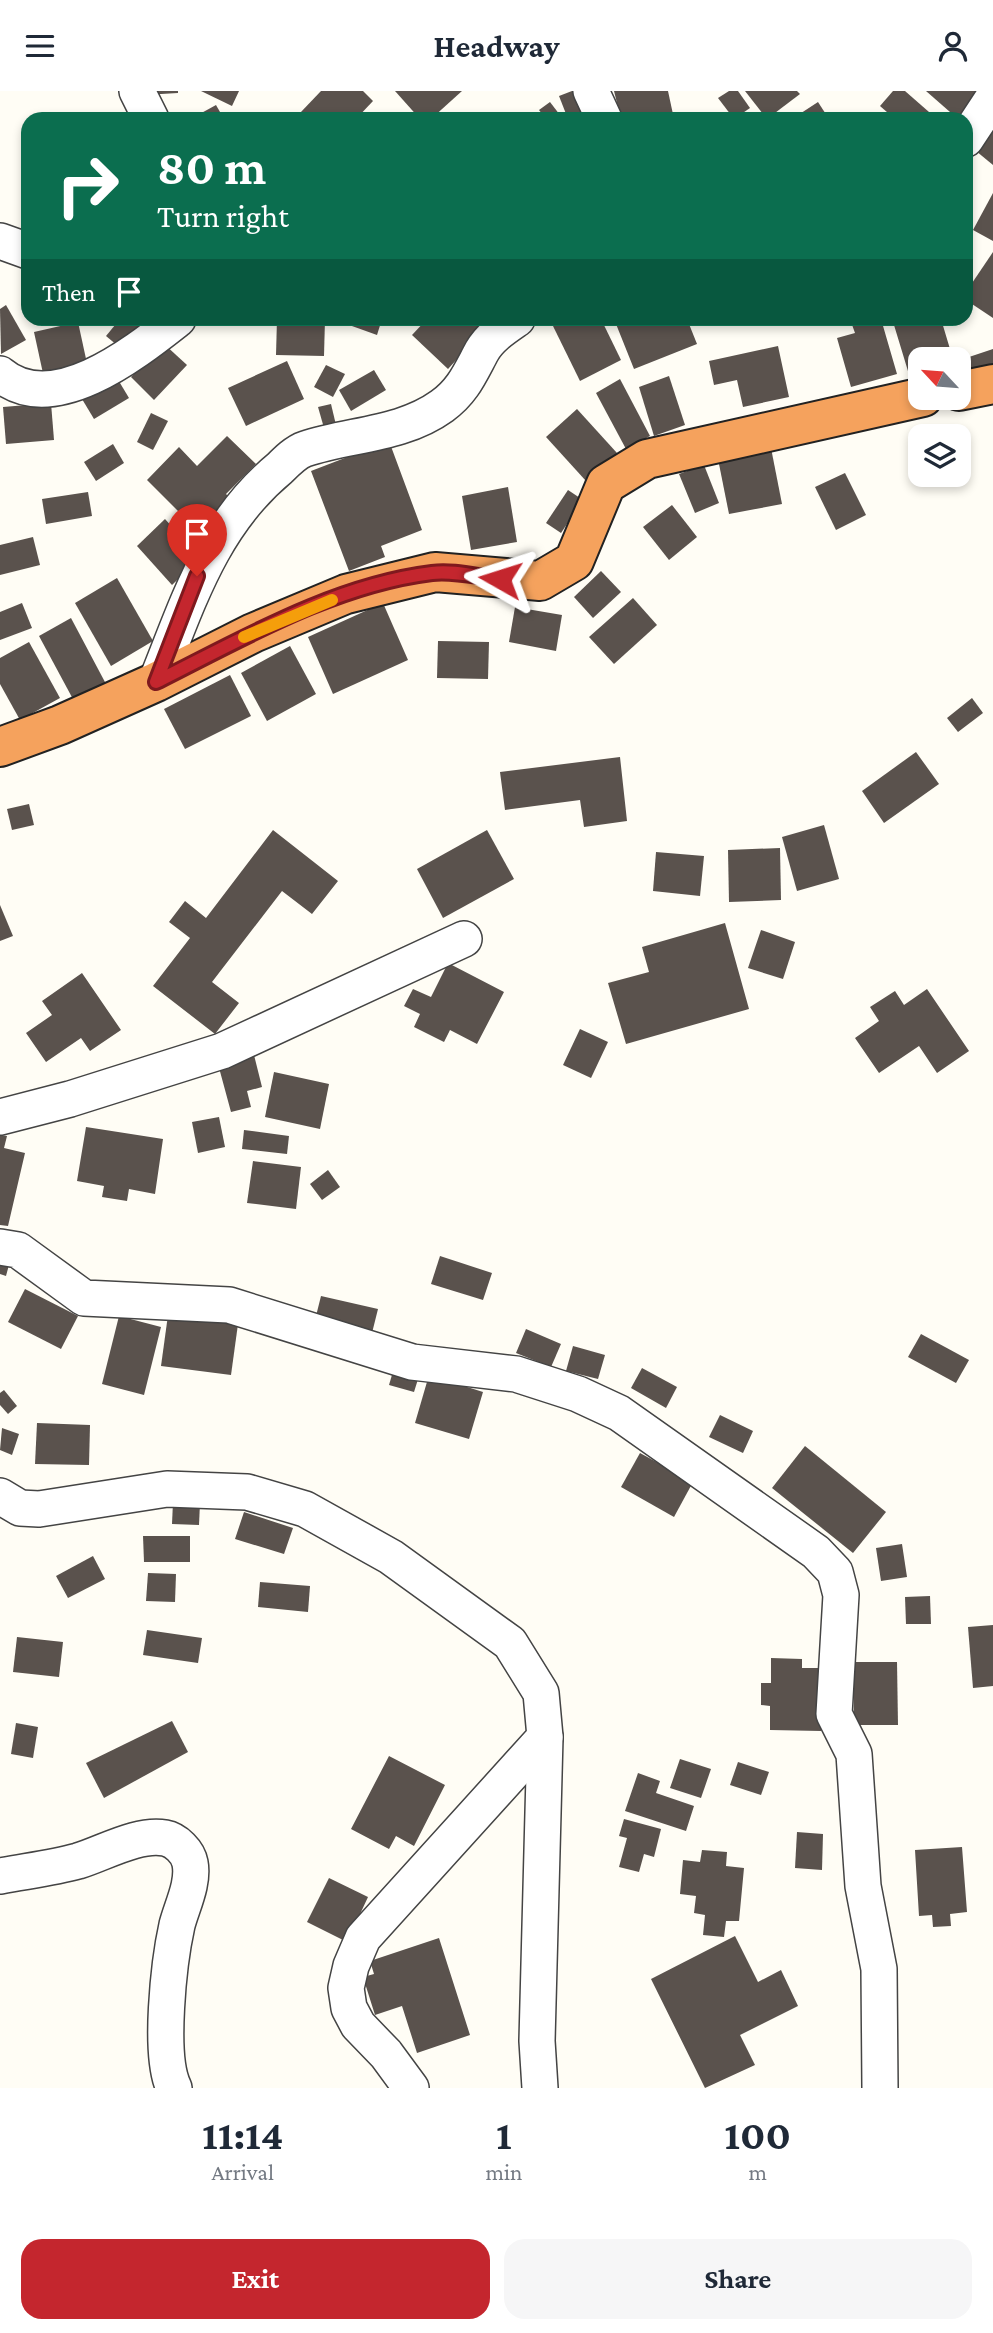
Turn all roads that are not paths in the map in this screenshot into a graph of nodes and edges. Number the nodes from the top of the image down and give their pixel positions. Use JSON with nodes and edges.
{"nodes":[{"id":1,"x":137,"y":91,"type":"edge"},
{"id":2,"x":591,"y":91,"type":"edge"},
{"id":3,"x":993,"y":98,"type":"edge"},
{"id":4,"x":148,"y":112,"type":"edge"},
{"id":5,"x":601,"y":112,"type":"edge"},
{"id":6,"x":973,"y":128,"type":"edge"},
{"id":7,"x":0,"y":241,"type":"edge"},
{"id":8,"x":21,"y":248,"type":"edge"},
{"id":9,"x":168,"y":326,"type":"edge"},
{"id":10,"x":506,"y":326,"type":"edge"},
{"id":11,"x":0,"y":374,"type":"edge"},
{"id":12,"x":993,"y":384,"type":"edge"},
{"id":13,"x":971,"y":389,"type":"edge"},
{"id":14,"x":908,"y":400,"type":"edge"},
{"id":15,"x":156,"y":682,"type":"junction"},
{"id":16,"x":0,"y":747,"type":"edge"},
{"id":17,"x":464,"y":939,"type":"dead end"},
{"id":18,"x":0,"y":1117,"type":"edge"},
{"id":19,"x":0,"y":1247,"type":"edge"},
{"id":20,"x":0,"y":1496,"type":"edge"},
{"id":21,"x":545,"y":1737,"type":"junction"},
{"id":22,"x":0,"y":1877,"type":"edge"},
{"id":23,"x":174,"y":2088,"type":"edge"},
{"id":24,"x":411,"y":2088,"type":"edge"},
{"id":25,"x":540,"y":2088,"type":"edge"},
{"id":26,"x":880,"y":2088,"type":"edge"}],
"edges":[{"from":1,"to":4,"type":"street"},
{"from":2,"to":5,"type":"street"},
{"from":3,"to":6,"type":"street"},
{"from":7,"to":8,"type":"street"},
{"from":9,"to":11,"type":"street"},
{"from":10,"to":15,"type":"street"},
{"from":12,"to":13,"type":"highway"},
{"from":14,"to":15,"type":"highway"},
{"from":15,"to":16,"type":"highway"},
{"from":17,"to":18,"type":"street"},
{"from":19,"to":26,"type":"street"},
{"from":20,"to":21,"type":"street"},
{"from":21,"to":24,"type":"street"},
{"from":21,"to":25,"type":"street"},
{"from":22,"to":23,"type":"street"}]}
